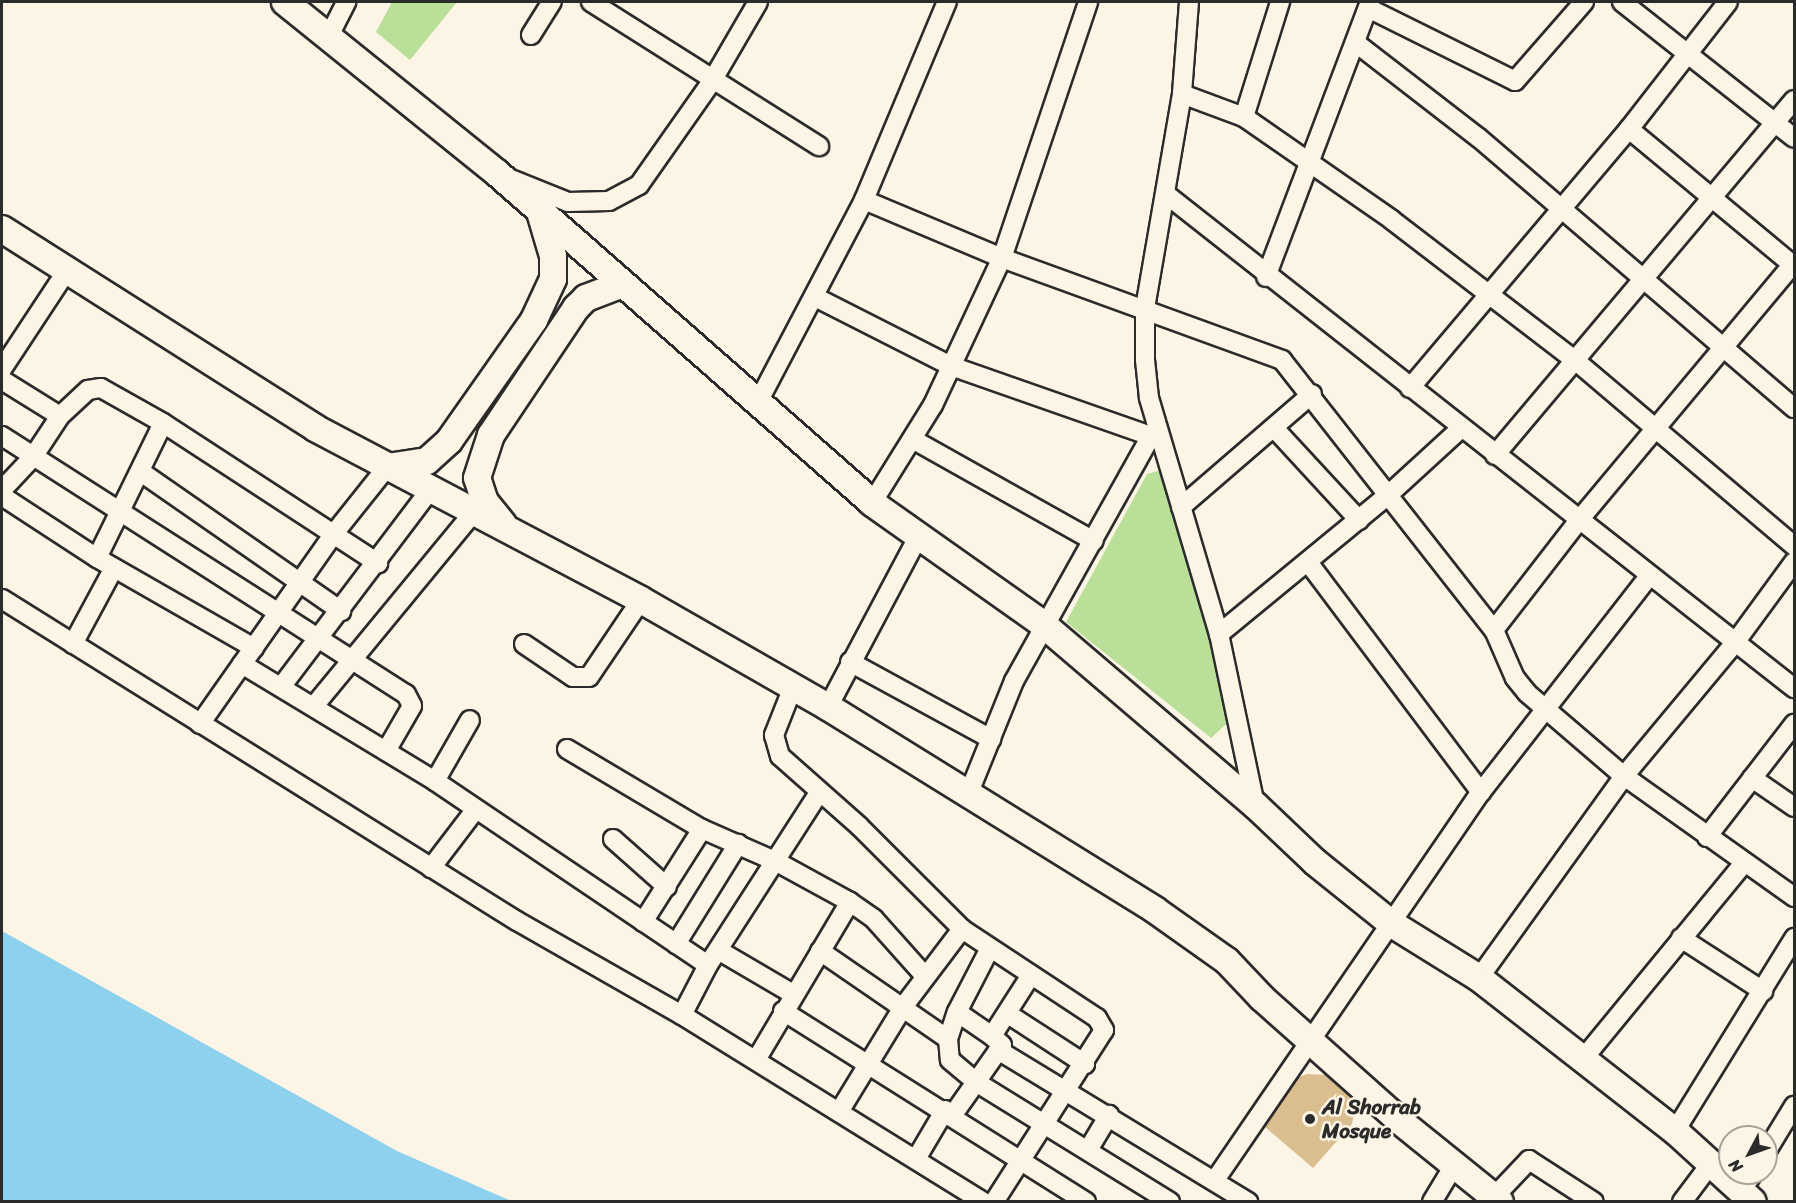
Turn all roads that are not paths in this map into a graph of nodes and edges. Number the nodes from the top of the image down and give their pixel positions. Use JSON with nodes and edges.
{"nodes":[{"id":1,"x":285,"y":2,"type":"edge"},
{"id":2,"x":346,"y":2,"type":"edge"},
{"id":3,"x":552,"y":2,"type":"edge"},
{"id":4,"x":591,"y":2,"type":"edge"},
{"id":5,"x":758,"y":2,"type":"edge"},
{"id":6,"x":947,"y":2,"type":"edge"},
{"id":7,"x":1088,"y":2,"type":"edge"},
{"id":8,"x":1189,"y":2,"type":"edge"},
{"id":9,"x":1280,"y":2,"type":"edge"},
{"id":10,"x":1584,"y":2,"type":"edge"},
{"id":11,"x":1622,"y":2,"type":"edge"},
{"id":12,"x":1728,"y":2,"type":"edge"},
{"id":13,"x":1369,"y":5,"type":"edge"},
{"id":14,"x":330,"y":34,"type":"junction"},
{"id":15,"x":531,"y":35,"type":"dead end"},
{"id":16,"x":1356,"y":44,"type":"junction"},
{"id":17,"x":1687,"y":54,"type":"junction"},
{"id":18,"x":712,"y":81,"type":"junction"},
{"id":19,"x":1182,"y":94,"type":"junction"},
{"id":20,"x":1794,"y":100,"type":"edge"},
{"id":21,"x":1244,"y":117,"type":"junction"},
{"id":22,"x":1776,"y":123,"type":"junction"},
{"id":23,"x":1629,"y":129,"type":"junction"},
{"id":24,"x":1794,"y":138,"type":"edge"},
{"id":25,"x":819,"y":146,"type":"dead end"},
{"id":26,"x":1309,"y":163,"type":"junction"},
{"id":27,"x":497,"y":173,"type":"junction"},
{"id":28,"x":1167,"y":195,"type":"junction"},
{"id":29,"x":1712,"y":196,"type":"junction"},
{"id":30,"x":864,"y":200,"type":"junction"},
{"id":31,"x":1560,"y":211,"type":"junction"},
{"id":32,"x":540,"y":212,"type":"junction"},
{"id":33,"x":2,"y":229,"type":"edge"},
{"id":34,"x":1002,"y":258,"type":"junction"},
{"id":35,"x":1794,"y":264,"type":"edge"},
{"id":36,"x":66,"y":272,"type":"junction"},
{"id":37,"x":1266,"y":277,"type":"junction"},
{"id":38,"x":1646,"y":278,"type":"junction"},
{"id":39,"x":622,"y":284,"type":"junction"},
{"id":40,"x":1487,"y":294,"type":"junction"},
{"id":41,"x":815,"y":297,"type":"junction"},
{"id":42,"x":1145,"y":309,"type":"junction"},
{"id":43,"x":1723,"y":346,"type":"junction"},
{"id":44,"x":1576,"y":360,"type":"junction"},
{"id":45,"x":951,"y":366,"type":"junction"},
{"id":46,"x":2,"y":369,"type":"edge"},
{"id":47,"x":2,"y":380,"type":"edge"},
{"id":48,"x":1410,"y":388,"type":"junction"},
{"id":49,"x":1312,"y":394,"type":"junction"},
{"id":50,"x":757,"y":404,"type":"junction"},
{"id":51,"x":1794,"y":408,"type":"edge"},
{"id":52,"x":60,"y":416,"type":"junction"},
{"id":53,"x":163,"y":423,"type":"junction"},
{"id":54,"x":1275,"y":429,"type":"junction"},
{"id":55,"x":1460,"y":429,"type":"junction"},
{"id":56,"x":1655,"y":429,"type":"junction"},
{"id":57,"x":2,"y":436,"type":"edge"},
{"id":58,"x":1155,"y":438,"type":"junction"},
{"id":59,"x":914,"y":440,"type":"junction"},
{"id":60,"x":1495,"y":455,"type":"junction"},
{"id":61,"x":33,"y":457,"type":"junction"},
{"id":62,"x":387,"y":466,"type":"junction"},
{"id":63,"x":141,"y":472,"type":"junction"},
{"id":64,"x":2,"y":490,"type":"edge"},
{"id":65,"x":430,"y":490,"type":"junction"},
{"id":66,"x":2,"y":496,"type":"edge"},
{"id":67,"x":1388,"y":496,"type":"junction"},
{"id":68,"x":872,"y":503,"type":"junction"},
{"id":69,"x":1181,"y":507,"type":"junction"},
{"id":70,"x":122,"y":510,"type":"junction"},
{"id":71,"x":474,"y":512,"type":"junction"},
{"id":72,"x":1359,"y":520,"type":"junction"},
{"id":73,"x":1579,"y":520,"type":"junction"},
{"id":74,"x":510,"y":532,"type":"junction"},
{"id":75,"x":919,"y":535,"type":"junction"},
{"id":76,"x":332,"y":536,"type":"junction"},
{"id":77,"x":1094,"y":541,"type":"junction"},
{"id":78,"x":1794,"y":546,"type":"edge"},
{"id":79,"x":97,"y":558,"type":"junction"},
{"id":80,"x":1308,"y":562,"type":"junction"},
{"id":81,"x":1794,"y":562,"type":"edge"},
{"id":82,"x":378,"y":563,"type":"junction"},
{"id":83,"x":114,"y":568,"type":"junction"},
{"id":84,"x":1649,"y":576,"type":"junction"},
{"id":85,"x":298,"y":584,"type":"junction"},
{"id":86,"x":2,"y":599,"type":"edge"},
{"id":87,"x":641,"y":600,"type":"junction"},
{"id":88,"x":279,"y":611,"type":"junction"},
{"id":89,"x":341,"y":611,"type":"junction"},
{"id":90,"x":1044,"y":625,"type":"junction"},
{"id":91,"x":1494,"y":630,"type":"junction"},
{"id":92,"x":1219,"y":634,"type":"junction"},
{"id":93,"x":318,"y":638,"type":"junction"},
{"id":94,"x":73,"y":644,"type":"junction"},
{"id":95,"x":524,"y":644,"type":"dead end"},
{"id":96,"x":1734,"y":644,"type":"junction"},
{"id":97,"x":254,"y":648,"type":"junction"},
{"id":98,"x":353,"y":658,"type":"junction"},
{"id":99,"x":850,"y":662,"type":"junction"},
{"id":100,"x":242,"y":664,"type":"junction"},
{"id":101,"x":281,"y":687,"type":"junction"},
{"id":102,"x":793,"y":687,"type":"junction"},
{"id":103,"x":1794,"y":688,"type":"edge"},
{"id":104,"x":314,"y":706,"type":"junction"},
{"id":105,"x":828,"y":708,"type":"junction"},
{"id":106,"x":1542,"y":708,"type":"junction"},
{"id":107,"x":470,"y":720,"type":"dead end"},
{"id":108,"x":200,"y":724,"type":"junction"},
{"id":109,"x":1794,"y":724,"type":"edge"},
{"id":110,"x":991,"y":739,"type":"junction"},
{"id":111,"x":567,"y":749,"type":"dead end"},
{"id":112,"x":386,"y":751,"type":"junction"},
{"id":113,"x":1624,"y":776,"type":"junction"},
{"id":114,"x":1752,"y":778,"type":"junction"},
{"id":115,"x":435,"y":781,"type":"junction"},
{"id":116,"x":1481,"y":792,"type":"junction"},
{"id":117,"x":819,"y":793,"type":"junction"},
{"id":118,"x":968,"y":795,"type":"junction"},
{"id":119,"x":1255,"y":805,"type":"junction"},
{"id":120,"x":1794,"y":807,"type":"edge"},
{"id":121,"x":476,"y":809,"type":"junction"},
{"id":122,"x":702,"y":829,"type":"junction"},
{"id":123,"x":1707,"y":837,"type":"junction"},
{"id":124,"x":613,"y":839,"type":"dead end"},
{"id":125,"x":738,"y":844,"type":"junction"},
{"id":126,"x":777,"y":862,"type":"junction"},
{"id":127,"x":1744,"y":862,"type":"junction"},
{"id":128,"x":431,"y":868,"type":"junction"},
{"id":129,"x":667,"y":887,"type":"junction"},
{"id":130,"x":1794,"y":897,"type":"edge"},
{"id":131,"x":850,"y":902,"type":"junction"},
{"id":132,"x":643,"y":922,"type":"junction"},
{"id":133,"x":1392,"y":924,"type":"junction"},
{"id":134,"x":962,"y":929,"type":"junction"},
{"id":135,"x":1681,"y":938,"type":"junction"},
{"id":136,"x":1794,"y":938,"type":"edge"},
{"id":137,"x":676,"y":944,"type":"junction"},
{"id":138,"x":989,"y":950,"type":"junction"},
{"id":139,"x":820,"y":951,"type":"junction"},
{"id":140,"x":713,"y":957,"type":"junction"},
{"id":141,"x":1031,"y":975,"type":"junction"},
{"id":142,"x":925,"y":976,"type":"junction"},
{"id":143,"x":1479,"y":978,"type":"junction"},
{"id":144,"x":1763,"y":991,"type":"junction"},
{"id":145,"x":793,"y":994,"type":"junction"},
{"id":146,"x":903,"y":1007,"type":"junction"},
{"id":147,"x":783,"y":1011,"type":"junction"},
{"id":148,"x":957,"y":1012,"type":"junction"},
{"id":149,"x":1008,"y":1014,"type":"junction"},
{"id":150,"x":682,"y":1015,"type":"junction"},
{"id":151,"x":948,"y":1039,"type":"junction"},
{"id":152,"x":1310,"y":1042,"type":"junction"},
{"id":153,"x":995,"y":1043,"type":"junction"},
{"id":154,"x":1583,"y":1059,"type":"junction"},
{"id":155,"x":756,"y":1060,"type":"junction"},
{"id":156,"x":866,"y":1062,"type":"junction"},
{"id":157,"x":1085,"y":1064,"type":"junction"},
{"id":158,"x":976,"y":1082,"type":"junction"},
{"id":159,"x":1066,"y":1091,"type":"junction"},
{"id":160,"x":1794,"y":1106,"type":"edge"},
{"id":161,"x":839,"y":1112,"type":"junction"},
{"id":162,"x":949,"y":1113,"type":"junction"},
{"id":163,"x":1109,"y":1115,"type":"junction"},
{"id":164,"x":1044,"y":1126,"type":"junction"},
{"id":165,"x":1675,"y":1131,"type":"junction"},
{"id":166,"x":1778,"y":1132,"type":"edge"},
{"id":167,"x":1088,"y":1150,"type":"junction"},
{"id":168,"x":916,"y":1159,"type":"junction"},
{"id":169,"x":1021,"y":1161,"type":"junction"},
{"id":170,"x":1712,"y":1162,"type":"junction"},
{"id":171,"x":1453,"y":1167,"type":"junction"},
{"id":172,"x":1215,"y":1180,"type":"junction"},
{"id":173,"x":1750,"y":1188,"type":"edge"},
{"id":174,"x":1497,"y":1199,"type":"edge"},
{"id":175,"x":984,"y":1202,"type":"edge"},
{"id":176,"x":994,"y":1202,"type":"edge"},
{"id":177,"x":1086,"y":1202,"type":"edge"},
{"id":178,"x":1170,"y":1202,"type":"edge"},
{"id":179,"x":1248,"y":1202,"type":"edge"},
{"id":180,"x":1432,"y":1202,"type":"edge"},
{"id":181,"x":1594,"y":1202,"type":"edge"},
{"id":182,"x":1682,"y":1202,"type":"edge"}],
"edges":[{"from":1,"to":14,"type":"highway"},
{"from":2,"to":14,"type":"street"},
{"from":3,"to":15,"type":"street"},
{"from":4,"to":18,"type":"street"},
{"from":5,"to":18,"type":"street"},
{"from":6,"to":30,"type":"street"},
{"from":7,"to":34,"type":"street"},
{"from":8,"to":19,"type":"street"},
{"from":9,"to":21,"type":"street"},
{"from":10,"to":13,"type":"street"},
{"from":11,"to":17,"type":"street"},
{"from":12,"to":17,"type":"street"},
{"from":13,"to":16,"type":"street"},
{"from":14,"to":27,"type":"highway"},
{"from":16,"to":26,"type":"street"},
{"from":16,"to":31,"type":"street"},
{"from":17,"to":22,"type":"street"},
{"from":17,"to":23,"type":"street"},
{"from":18,"to":25,"type":"street"},
{"from":18,"to":27,"type":"street"},
{"from":19,"to":21,"type":"street"},
{"from":19,"to":28,"type":"street"},
{"from":20,"to":22,"type":"street"},
{"from":21,"to":26,"type":"street"},
{"from":22,"to":24,"type":"street"},
{"from":22,"to":29,"type":"street"},
{"from":23,"to":29,"type":"street"},
{"from":23,"to":31,"type":"street"},
{"from":26,"to":37,"type":"street"},
{"from":26,"to":40,"type":"street"},
{"from":27,"to":32,"type":"highway"},
{"from":28,"to":37,"type":"street"},
{"from":28,"to":42,"type":"street"},
{"from":29,"to":35,"type":"street"},
{"from":29,"to":38,"type":"street"},
{"from":30,"to":34,"type":"street"},
{"from":30,"to":41,"type":"street"},
{"from":31,"to":38,"type":"street"},
{"from":31,"to":40,"type":"street"},
{"from":32,"to":39,"type":"highway"},
{"from":32,"to":62,"type":"highway"},
{"from":33,"to":36,"type":"highway"},
{"from":34,"to":42,"type":"street"},
{"from":34,"to":45,"type":"street"},
{"from":35,"to":43,"type":"street"},
{"from":36,"to":46,"type":"street"},
{"from":36,"to":62,"type":"highway"},
{"from":37,"to":48,"type":"street"},
{"from":38,"to":43,"type":"street"},
{"from":38,"to":44,"type":"street"},
{"from":39,"to":50,"type":"highway"},
{"from":39,"to":74,"type":"highway"},
{"from":40,"to":44,"type":"street"},
{"from":40,"to":48,"type":"street"},
{"from":41,"to":45,"type":"street"},
{"from":41,"to":50,"type":"street"},
{"from":42,"to":49,"type":"street"},
{"from":42,"to":58,"type":"street"},
{"from":43,"to":51,"type":"street"},
{"from":43,"to":56,"type":"street"},
{"from":44,"to":56,"type":"street"},
{"from":44,"to":60,"type":"street"},
{"from":45,"to":58,"type":"street"},
{"from":45,"to":59,"type":"street"},
{"from":47,"to":52,"type":"street"},
{"from":48,"to":55,"type":"street"},
{"from":49,"to":54,"type":"street"},
{"from":49,"to":67,"type":"street"},
{"from":50,"to":68,"type":"highway"},
{"from":52,"to":53,"type":"street"},
{"from":52,"to":61,"type":"street"},
{"from":53,"to":63,"type":"street"},
{"from":53,"to":76,"type":"street"},
{"from":54,"to":69,"type":"street"},
{"from":54,"to":72,"type":"street"},
{"from":55,"to":60,"type":"street"},
{"from":55,"to":67,"type":"street"},
{"from":56,"to":73,"type":"street"},
{"from":56,"to":78,"type":"street"},
{"from":57,"to":61,"type":"street"},
{"from":58,"to":69,"type":"street"},
{"from":58,"to":77,"type":"street"},
{"from":59,"to":68,"type":"street"},
{"from":59,"to":77,"type":"street"},
{"from":60,"to":73,"type":"street"},
{"from":61,"to":64,"type":"street"},
{"from":61,"to":70,"type":"street"},
{"from":62,"to":65,"type":"highway"},
{"from":62,"to":76,"type":"street"},
{"from":63,"to":70,"type":"street"},
{"from":63,"to":85,"type":"street"},
{"from":65,"to":71,"type":"highway"},
{"from":65,"to":82,"type":"street"},
{"from":66,"to":79,"type":"street"},
{"from":67,"to":72,"type":"street"},
{"from":67,"to":91,"type":"street"},
{"from":68,"to":75,"type":"highway"},
{"from":69,"to":92,"type":"street"},
{"from":70,"to":79,"type":"street"},
{"from":70,"to":88,"type":"street"},
{"from":71,"to":74,"type":"highway"},
{"from":71,"to":98,"type":"street"},
{"from":72,"to":80,"type":"street"},
{"from":73,"to":84,"type":"street"},
{"from":73,"to":91,"type":"street"},
{"from":74,"to":87,"type":"highway"},
{"from":75,"to":90,"type":"highway"},
{"from":75,"to":99,"type":"street"},
{"from":76,"to":82,"type":"street"},
{"from":76,"to":85,"type":"street"},
{"from":77,"to":90,"type":"street"},
{"from":79,"to":83,"type":"street"},
{"from":80,"to":92,"type":"street"},
{"from":80,"to":116,"type":"street"},
{"from":81,"to":96,"type":"street"},
{"from":82,"to":89,"type":"street"},
{"from":83,"to":94,"type":"street"},
{"from":83,"to":97,"type":"street"},
{"from":84,"to":96,"type":"street"},
{"from":84,"to":106,"type":"street"},
{"from":85,"to":88,"type":"street"},
{"from":85,"to":89,"type":"street"},
{"from":86,"to":94,"type":"street"},
{"from":87,"to":95,"type":"street"},
{"from":87,"to":102,"type":"highway"},
{"from":88,"to":93,"type":"street"},
{"from":88,"to":97,"type":"street"},
{"from":89,"to":93,"type":"street"},
{"from":90,"to":110,"type":"street"},
{"from":90,"to":119,"type":"highway"},
{"from":91,"to":106,"type":"street"},
{"from":92,"to":119,"type":"street"},
{"from":93,"to":98,"type":"street"},
{"from":93,"to":101,"type":"street"},
{"from":94,"to":108,"type":"street"},
{"from":96,"to":103,"type":"street"},
{"from":96,"to":113,"type":"street"},
{"from":97,"to":100,"type":"street"},
{"from":98,"to":104,"type":"street"},
{"from":98,"to":112,"type":"street"},
{"from":99,"to":105,"type":"street"},
{"from":99,"to":110,"type":"street"},
{"from":100,"to":101,"type":"street"},
{"from":100,"to":108,"type":"street"},
{"from":101,"to":104,"type":"street"},
{"from":102,"to":105,"type":"highway"},
{"from":102,"to":117,"type":"street"},
{"from":104,"to":112,"type":"street"},
{"from":105,"to":118,"type":"highway"},
{"from":106,"to":113,"type":"street"},
{"from":106,"to":116,"type":"street"},
{"from":107,"to":115,"type":"street"},
{"from":108,"to":128,"type":"street"},
{"from":109,"to":114,"type":"street"},
{"from":110,"to":118,"type":"street"},
{"from":111,"to":122,"type":"street"},
{"from":112,"to":115,"type":"street"},
{"from":113,"to":123,"type":"street"},
{"from":113,"to":143,"type":"street"},
{"from":114,"to":120,"type":"street"},
{"from":114,"to":123,"type":"street"},
{"from":115,"to":121,"type":"street"},
{"from":116,"to":133,"type":"street"},
{"from":117,"to":126,"type":"street"},
{"from":117,"to":134,"type":"street"},
{"from":118,"to":152,"type":"highway"},
{"from":119,"to":133,"type":"highway"},
{"from":121,"to":128,"type":"street"},
{"from":121,"to":132,"type":"street"},
{"from":122,"to":125,"type":"street"},
{"from":122,"to":129,"type":"street"},
{"from":123,"to":127,"type":"street"},
{"from":124,"to":129,"type":"street"},
{"from":125,"to":126,"type":"street"},
{"from":125,"to":137,"type":"street"},
{"from":126,"to":131,"type":"street"},
{"from":126,"to":140,"type":"street"},
{"from":127,"to":130,"type":"street"},
{"from":127,"to":135,"type":"street"},
{"from":128,"to":150,"type":"street"},
{"from":129,"to":132,"type":"street"},
{"from":131,"to":139,"type":"street"},
{"from":131,"to":142,"type":"street"},
{"from":132,"to":137,"type":"street"},
{"from":133,"to":143,"type":"highway"},
{"from":133,"to":152,"type":"street"},
{"from":134,"to":138,"type":"street"},
{"from":134,"to":142,"type":"street"},
{"from":135,"to":144,"type":"street"},
{"from":135,"to":154,"type":"street"},
{"from":136,"to":144,"type":"street"},
{"from":137,"to":140,"type":"street"},
{"from":138,"to":141,"type":"street"},
{"from":138,"to":148,"type":"street"},
{"from":139,"to":145,"type":"street"},
{"from":139,"to":146,"type":"street"},
{"from":140,"to":145,"type":"street"},
{"from":140,"to":150,"type":"street"},
{"from":141,"to":149,"type":"street"},
{"from":141,"to":157,"type":"street"},
{"from":142,"to":146,"type":"street"},
{"from":143,"to":154,"type":"highway"},
{"from":144,"to":165,"type":"street"},
{"from":145,"to":147,"type":"street"},
{"from":146,"to":151,"type":"street"},
{"from":146,"to":156,"type":"street"},
{"from":147,"to":155,"type":"street"},
{"from":147,"to":156,"type":"street"},
{"from":148,"to":151,"type":"street"},
{"from":148,"to":153,"type":"street"},
{"from":149,"to":153,"type":"street"},
{"from":149,"to":157,"type":"street"},
{"from":150,"to":155,"type":"street"},
{"from":151,"to":158,"type":"street"},
{"from":152,"to":171,"type":"highway"},
{"from":152,"to":172,"type":"street"},
{"from":153,"to":158,"type":"street"},
{"from":153,"to":159,"type":"street"},
{"from":154,"to":165,"type":"highway"},
{"from":155,"to":161,"type":"street"},
{"from":156,"to":161,"type":"street"},
{"from":156,"to":162,"type":"street"},
{"from":157,"to":159,"type":"street"},
{"from":158,"to":162,"type":"street"},
{"from":158,"to":164,"type":"street"},
{"from":159,"to":163,"type":"street"},
{"from":159,"to":164,"type":"street"},
{"from":160,"to":166,"type":"street"},
{"from":161,"to":168,"type":"street"},
{"from":162,"to":168,"type":"street"},
{"from":162,"to":169,"type":"street"},
{"from":163,"to":167,"type":"street"},
{"from":163,"to":172,"type":"street"},
{"from":164,"to":167,"type":"street"},
{"from":164,"to":169,"type":"street"},
{"from":165,"to":170,"type":"highway"},
{"from":167,"to":178,"type":"street"},
{"from":168,"to":175,"type":"street"},
{"from":169,"to":176,"type":"street"},
{"from":169,"to":177,"type":"street"},
{"from":170,"to":173,"type":"highway"},
{"from":170,"to":182,"type":"street"},
{"from":171,"to":174,"type":"highway"},
{"from":171,"to":180,"type":"street"},
{"from":172,"to":179,"type":"street"},
{"from":174,"to":181,"type":"street"}]}
